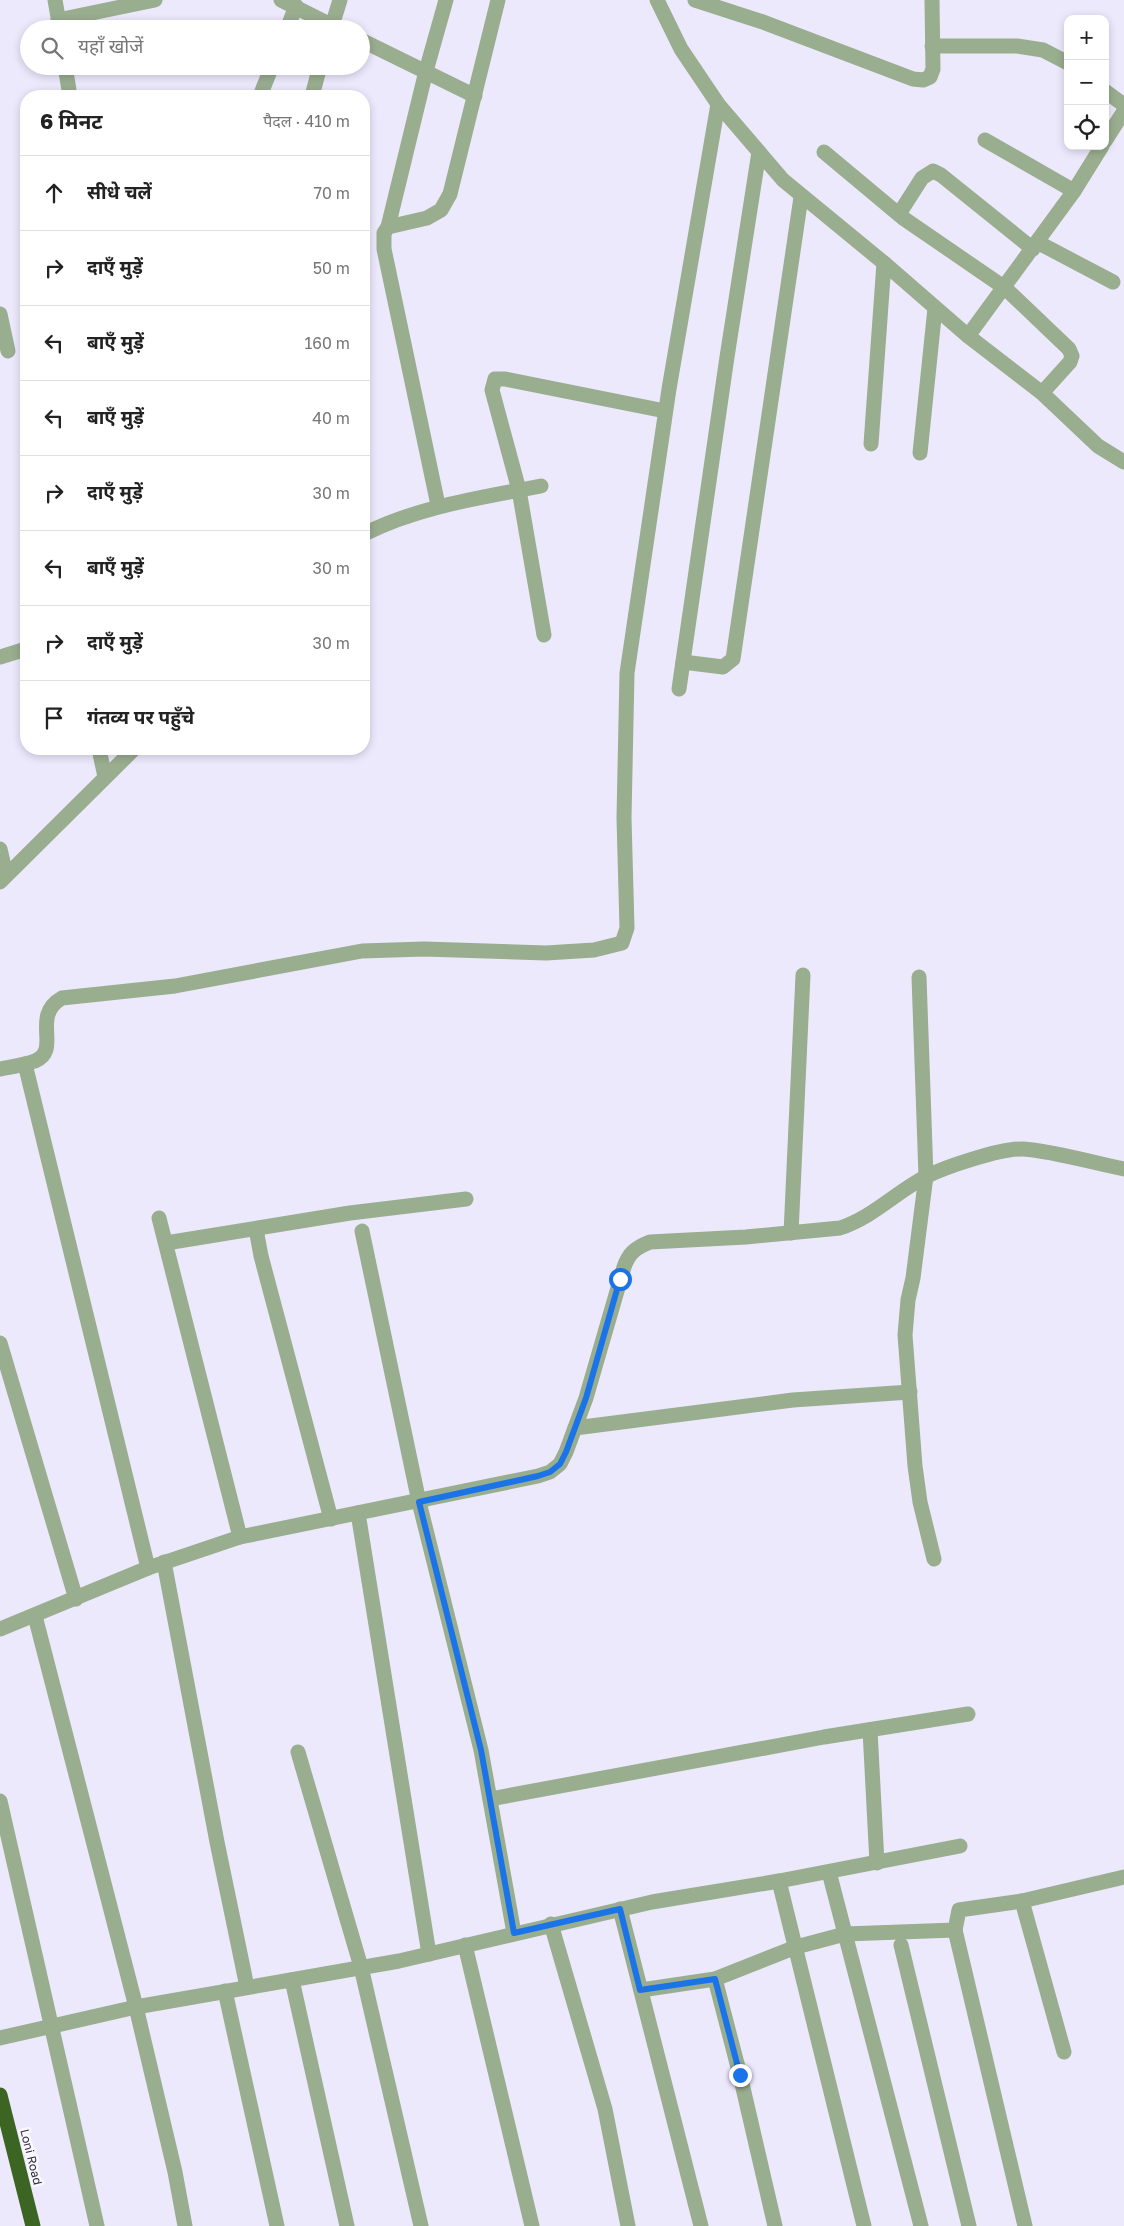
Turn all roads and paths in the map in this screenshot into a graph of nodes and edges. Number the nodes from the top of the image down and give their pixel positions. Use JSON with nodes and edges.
{"nodes":[{"id":1,"x":55,"y":0,"type":"edge"},
{"id":2,"x":156,"y":0,"type":"edge"},
{"id":3,"x":281,"y":0,"type":"edge"},
{"id":4,"x":340,"y":0,"type":"edge"},
{"id":5,"x":446,"y":0,"type":"edge"},
{"id":6,"x":498,"y":0,"type":"edge"},
{"id":7,"x":657,"y":0,"type":"edge"},
{"id":8,"x":695,"y":0,"type":"edge"},
{"id":9,"x":932,"y":0,"type":"edge"},
{"id":10,"x":296,"y":6,"type":"junction"},
{"id":11,"x":58,"y":20,"type":"edge"},
{"id":12,"x":75,"y":20,"type":"edge"},
{"id":13,"x":291,"y":20,"type":"edge"},
{"id":14,"x":321,"y":20,"type":"edge"},
{"id":15,"x":336,"y":20,"type":"edge"},
{"id":16,"x":370,"y":44,"type":"edge"},
{"id":17,"x":932,"y":46,"type":"junction"},
{"id":18,"x":1064,"y":61,"type":"edge"},
{"id":19,"x":426,"y":71,"type":"junction"},
{"id":20,"x":66,"y":75,"type":"edge"},
{"id":21,"x":268,"y":75,"type":"edge"},
{"id":22,"x":318,"y":75,"type":"edge"},
{"id":23,"x":69,"y":90,"type":"edge"},
{"id":24,"x":262,"y":90,"type":"edge"},
{"id":25,"x":314,"y":90,"type":"edge"},
{"id":26,"x":1109,"y":94,"type":"edge"},
{"id":27,"x":475,"y":96,"type":"junction"},
{"id":28,"x":718,"y":104,"type":"junction"},
{"id":29,"x":1124,"y":105,"type":"edge"},
{"id":30,"x":1124,"y":111,"type":"edge"},
{"id":31,"x":1109,"y":135,"type":"edge"},
{"id":32,"x":985,"y":140,"type":"dead end"},
{"id":33,"x":1100,"y":150,"type":"edge"},
{"id":34,"x":759,"y":152,"type":"junction"},
{"id":35,"x":824,"y":152,"type":"dead end"},
{"id":36,"x":1074,"y":191,"type":"junction"},
{"id":37,"x":801,"y":196,"type":"junction"},
{"id":38,"x":899,"y":214,"type":"junction"},
{"id":39,"x":388,"y":227,"type":"junction"},
{"id":40,"x":1035,"y":246,"type":"junction"},
{"id":41,"x":884,"y":263,"type":"junction"},
{"id":42,"x":1113,"y":282,"type":"dead end"},
{"id":43,"x":1005,"y":288,"type":"junction"},
{"id":44,"x":935,"y":308,"type":"junction"},
{"id":45,"x":0,"y":314,"type":"edge"},
{"id":46,"x":968,"y":336,"type":"junction"},
{"id":47,"x":8,"y":352,"type":"dead end"},
{"id":48,"x":1042,"y":393,"type":"junction"},
{"id":49,"x":665,"y":411,"type":"junction"},
{"id":50,"x":871,"y":444,"type":"dead end"},
{"id":51,"x":920,"y":453,"type":"dead end"},
{"id":52,"x":1124,"y":462,"type":"edge"},
{"id":53,"x":541,"y":486,"type":"dead end"},
{"id":54,"x":519,"y":490,"type":"junction"},
{"id":55,"x":438,"y":505,"type":"junction"},
{"id":56,"x":370,"y":531,"type":"edge"},
{"id":57,"x":544,"y":635,"type":"dead end"},
{"id":58,"x":20,"y":651,"type":"edge"},
{"id":59,"x":0,"y":656,"type":"edge"},
{"id":60,"x":683,"y":662,"type":"junction"},
{"id":61,"x":679,"y":689,"type":"dead end"},
{"id":62,"x":100,"y":755,"type":"edge"},
{"id":63,"x":128,"y":755,"type":"edge"},
{"id":64,"x":105,"y":777,"type":"junction"},
{"id":65,"x":0,"y":849,"type":"edge"},
{"id":66,"x":3,"y":878,"type":"edge"},
{"id":67,"x":803,"y":975,"type":"dead end"},
{"id":68,"x":919,"y":978,"type":"dead end"},
{"id":69,"x":25,"y":1064,"type":"junction"},
{"id":70,"x":0,"y":1069,"type":"edge"},
{"id":71,"x":1124,"y":1169,"type":"edge"},
{"id":72,"x":926,"y":1176,"type":"junction"},
{"id":73,"x":466,"y":1199,"type":"dead end"},
{"id":74,"x":159,"y":1218,"type":"dead end"},
{"id":75,"x":256,"y":1228,"type":"junction"},
{"id":76,"x":362,"y":1231,"type":"dead end"},
{"id":77,"x":791,"y":1233,"type":"junction"},
{"id":78,"x":166,"y":1243,"type":"junction"},
{"id":79,"x":0,"y":1343,"type":"edge"},
{"id":80,"x":910,"y":1392,"type":"junction"},
{"id":81,"x":575,"y":1428,"type":"junction"},
{"id":82,"x":419,"y":1502,"type":"junction"},
{"id":83,"x":358,"y":1513,"type":"junction"},
{"id":84,"x":331,"y":1519,"type":"junction"},
{"id":85,"x":240,"y":1538,"type":"junction"},
{"id":86,"x":934,"y":1559,"type":"dead end"},
{"id":87,"x":164,"y":1562,"type":"junction"},
{"id":88,"x":148,"y":1568,"type":"junction"},
{"id":89,"x":76,"y":1599,"type":"junction"},
{"id":90,"x":35,"y":1616,"type":"junction"},
{"id":91,"x":0,"y":1629,"type":"edge"},
{"id":92,"x":968,"y":1714,"type":"dead end"},
{"id":93,"x":870,"y":1730,"type":"junction"},
{"id":94,"x":298,"y":1752,"type":"dead end"},
{"id":95,"x":490,"y":1799,"type":"junction"},
{"id":96,"x":0,"y":1801,"type":"edge"},
{"id":97,"x":960,"y":1846,"type":"dead end"},
{"id":98,"x":877,"y":1863,"type":"junction"},
{"id":99,"x":828,"y":1872,"type":"junction"},
{"id":100,"x":1124,"y":1877,"type":"edge"},
{"id":101,"x":779,"y":1881,"type":"junction"},
{"id":102,"x":1022,"y":1901,"type":"junction"},
{"id":103,"x":620,"y":1909,"type":"junction"},
{"id":104,"x":551,"y":1924,"type":"junction"},
{"id":105,"x":955,"y":1930,"type":"junction"},
{"id":106,"x":514,"y":1933,"type":"junction"},
{"id":107,"x":845,"y":1934,"type":"junction"},
{"id":108,"x":465,"y":1945,"type":"junction"},
{"id":109,"x":901,"y":1945,"type":"dead end"},
{"id":110,"x":796,"y":1947,"type":"junction"},
{"id":111,"x":429,"y":1954,"type":"junction"},
{"id":112,"x":361,"y":1967,"type":"junction"},
{"id":113,"x":715,"y":1979,"type":"junction"},
{"id":114,"x":292,"y":1980,"type":"junction"},
{"id":115,"x":246,"y":1988,"type":"junction"},
{"id":116,"x":640,"y":1990,"type":"junction"},
{"id":117,"x":226,"y":1991,"type":"junction"},
{"id":118,"x":136,"y":2007,"type":"junction"},
{"id":119,"x":52,"y":2026,"type":"junction"},
{"id":120,"x":0,"y":2038,"type":"edge"},
{"id":121,"x":1064,"y":2052,"type":"dead end"},
{"id":122,"x":0,"y":2095,"type":"edge"},
{"id":123,"x":33,"y":2226,"type":"edge"},
{"id":124,"x":97,"y":2226,"type":"edge"},
{"id":125,"x":185,"y":2226,"type":"edge"},
{"id":126,"x":277,"y":2226,"type":"edge"},
{"id":127,"x":347,"y":2226,"type":"edge"},
{"id":128,"x":421,"y":2226,"type":"edge"},
{"id":129,"x":532,"y":2226,"type":"edge"},
{"id":130,"x":628,"y":2226,"type":"edge"},
{"id":131,"x":701,"y":2226,"type":"edge"},
{"id":132,"x":774,"y":2226,"type":"edge"},
{"id":133,"x":864,"y":2226,"type":"edge"},
{"id":134,"x":920,"y":2226,"type":"edge"},
{"id":135,"x":969,"y":2226,"type":"edge"},
{"id":136,"x":1025,"y":2226,"type":"edge"}],
"edges":[{"from":1,"to":11,"type":"street"},
{"from":2,"to":12,"type":"street"},
{"from":3,"to":10,"type":"street"},
{"from":4,"to":15,"type":"street"},
{"from":5,"to":19,"type":"street"},
{"from":6,"to":27,"type":"street"},
{"from":7,"to":28,"type":"street"},
{"from":8,"to":17,"type":"street"},
{"from":9,"to":17,"type":"street"},
{"from":10,"to":13,"type":"street"},
{"from":10,"to":14,"type":"street"},
{"from":16,"to":19,"type":"street"},
{"from":17,"to":18,"type":"street"},
{"from":19,"to":27,"type":"street"},
{"from":19,"to":39,"type":"street"},
{"from":20,"to":23,"type":"street"},
{"from":21,"to":24,"type":"street"},
{"from":22,"to":25,"type":"street"},
{"from":26,"to":29,"type":"street"},
{"from":27,"to":39,"type":"street"},
{"from":28,"to":34,"type":"street"},
{"from":28,"to":49,"type":"street"},
{"from":30,"to":31,"type":"street"},
{"from":32,"to":36,"type":"street"},
{"from":33,"to":36,"type":"street"},
{"from":34,"to":37,"type":"street"},
{"from":34,"to":60,"type":"street"},
{"from":35,"to":38,"type":"street"},
{"from":36,"to":40,"type":"street"},
{"from":37,"to":41,"type":"street"},
{"from":37,"to":60,"type":"street"},
{"from":38,"to":40,"type":"street"},
{"from":38,"to":43,"type":"street"},
{"from":39,"to":55,"type":"street"},
{"from":40,"to":42,"type":"street"},
{"from":40,"to":43,"type":"street"},
{"from":41,"to":44,"type":"street"},
{"from":41,"to":50,"type":"street"},
{"from":43,"to":46,"type":"street"},
{"from":43,"to":48,"type":"street"},
{"from":44,"to":46,"type":"street"},
{"from":44,"to":51,"type":"street"},
{"from":45,"to":47,"type":"street"},
{"from":46,"to":48,"type":"street"},
{"from":48,"to":52,"type":"street"},
{"from":49,"to":54,"type":"street"},
{"from":49,"to":69,"type":"street"},
{"from":53,"to":54,"type":"street"},
{"from":54,"to":55,"type":"street"},
{"from":54,"to":57,"type":"street"},
{"from":55,"to":56,"type":"street"},
{"from":58,"to":59,"type":"street"},
{"from":60,"to":61,"type":"street"},
{"from":62,"to":64,"type":"street"},
{"from":63,"to":64,"type":"street"},
{"from":64,"to":66,"type":"street"},
{"from":65,"to":66,"type":"street"},
{"from":67,"to":77,"type":"street"},
{"from":68,"to":72,"type":"street"},
{"from":69,"to":70,"type":"street"},
{"from":69,"to":88,"type":"street"},
{"from":71,"to":72,"type":"street"},
{"from":72,"to":77,"type":"street"},
{"from":72,"to":80,"type":"street"},
{"from":73,"to":75,"type":"street"},
{"from":74,"to":78,"type":"street"},
{"from":75,"to":78,"type":"street"},
{"from":75,"to":84,"type":"street"},
{"from":76,"to":82,"type":"street"},
{"from":77,"to":81,"type":"street"},
{"from":78,"to":85,"type":"street"},
{"from":79,"to":89,"type":"street"},
{"from":80,"to":81,"type":"street"},
{"from":80,"to":86,"type":"street"},
{"from":81,"to":82,"type":"street"},
{"from":82,"to":83,"type":"street"},
{"from":82,"to":95,"type":"street"},
{"from":83,"to":84,"type":"street"},
{"from":83,"to":111,"type":"street"},
{"from":84,"to":85,"type":"street"},
{"from":85,"to":87,"type":"street"},
{"from":87,"to":88,"type":"street"},
{"from":87,"to":115,"type":"street"},
{"from":88,"to":89,"type":"street"},
{"from":89,"to":90,"type":"street"},
{"from":90,"to":91,"type":"street"},
{"from":90,"to":118,"type":"street"},
{"from":92,"to":93,"type":"street"},
{"from":93,"to":95,"type":"street"},
{"from":93,"to":98,"type":"street"},
{"from":94,"to":112,"type":"street"},
{"from":95,"to":106,"type":"street"},
{"from":96,"to":119,"type":"street"},
{"from":97,"to":98,"type":"street"},
{"from":98,"to":99,"type":"street"},
{"from":99,"to":101,"type":"street"},
{"from":99,"to":107,"type":"street"},
{"from":100,"to":102,"type":"street"},
{"from":101,"to":103,"type":"street"},
{"from":101,"to":110,"type":"street"},
{"from":102,"to":105,"type":"street"},
{"from":102,"to":121,"type":"street"},
{"from":103,"to":104,"type":"street"},
{"from":103,"to":116,"type":"street"},
{"from":104,"to":106,"type":"street"},
{"from":104,"to":130,"type":"street"},
{"from":105,"to":107,"type":"street"},
{"from":105,"to":136,"type":"street"},
{"from":106,"to":108,"type":"street"},
{"from":107,"to":110,"type":"street"},
{"from":107,"to":134,"type":"street"},
{"from":108,"to":111,"type":"street"},
{"from":108,"to":129,"type":"street"},
{"from":109,"to":135,"type":"street"},
{"from":110,"to":113,"type":"street"},
{"from":110,"to":133,"type":"street"},
{"from":111,"to":112,"type":"street"},
{"from":112,"to":114,"type":"street"},
{"from":112,"to":128,"type":"street"},
{"from":113,"to":116,"type":"street"},
{"from":113,"to":132,"type":"street"},
{"from":114,"to":115,"type":"street"},
{"from":114,"to":127,"type":"street"},
{"from":115,"to":117,"type":"street"},
{"from":116,"to":131,"type":"street"},
{"from":117,"to":118,"type":"street"},
{"from":117,"to":126,"type":"street"},
{"from":118,"to":119,"type":"street"},
{"from":118,"to":125,"type":"street"},
{"from":119,"to":120,"type":"street"},
{"from":119,"to":124,"type":"street"},
{"from":122,"to":123,"type":"highway","name":"Loni Road"}]}
